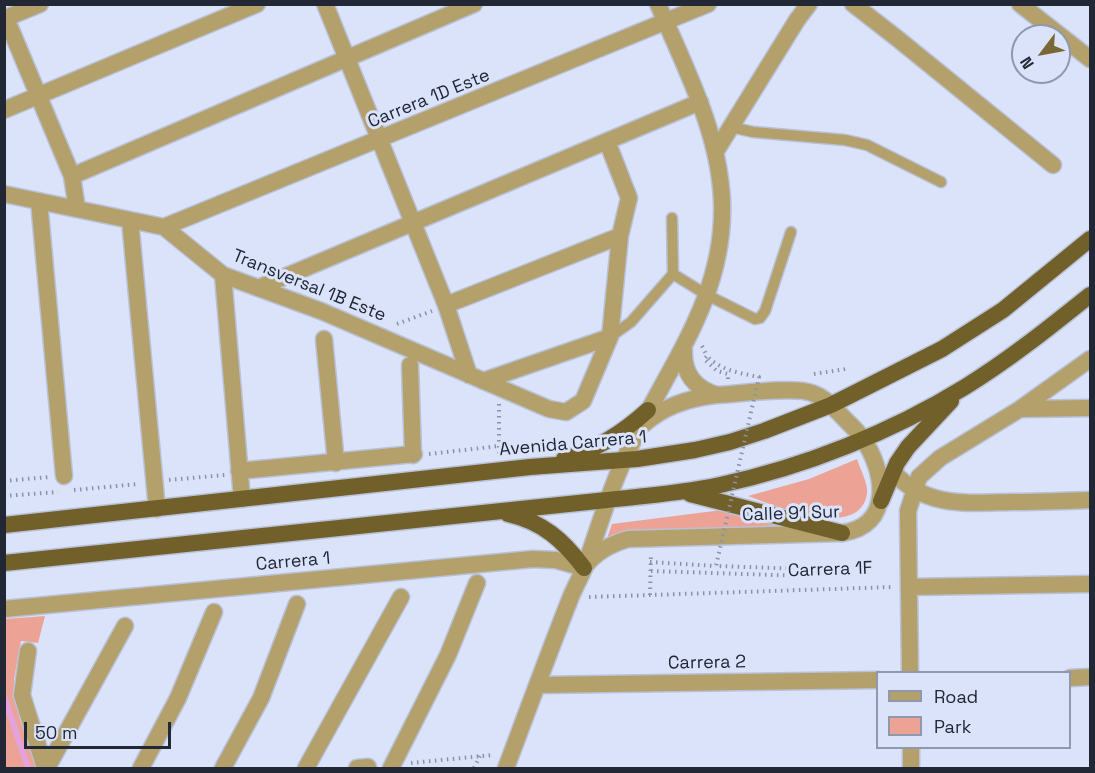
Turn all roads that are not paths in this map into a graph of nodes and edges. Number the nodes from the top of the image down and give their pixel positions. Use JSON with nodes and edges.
{"nodes":[{"id":1,"x":39,"y":4,"type":"edge"},
{"id":2,"x":256,"y":4,"type":"edge"},
{"id":3,"x":325,"y":4,"type":"edge"},
{"id":4,"x":474,"y":4,"type":"edge"},
{"id":5,"x":658,"y":4,"type":"edge"},
{"id":6,"x":708,"y":4,"type":"edge"},
{"id":7,"x":809,"y":4,"type":"edge"},
{"id":8,"x":853,"y":4,"type":"edge"},
{"id":9,"x":1026,"y":6,"type":"edge"},
{"id":10,"x":8,"y":20,"type":"edge"},
{"id":11,"x":666,"y":23,"type":"junction"},
{"id":12,"x":347,"y":59,"type":"junction"},
{"id":13,"x":1090,"y":59,"type":"edge"},
{"id":14,"x":39,"y":95,"type":"junction"},
{"id":15,"x":700,"y":102,"type":"junction"},
{"id":16,"x":4,"y":110,"type":"edge"},
{"id":17,"x":731,"y":127,"type":"junction"},
{"id":18,"x":380,"y":140,"type":"junction"},
{"id":19,"x":607,"y":141,"type":"junction"},
{"id":20,"x":716,"y":151,"type":"junction"},
{"id":21,"x":1053,"y":165,"type":"dead end"},
{"id":22,"x":72,"y":176,"type":"junction"},
{"id":23,"x":940,"y":182,"type":"dead end"},
{"id":24,"x":4,"y":194,"type":"edge"},
{"id":25,"x":39,"y":201,"type":"junction"},
{"id":26,"x":77,"y":209,"type":"junction"},
{"id":27,"x":672,"y":218,"type":"dead end"},
{"id":28,"x":130,"y":220,"type":"junction"},
{"id":29,"x":414,"y":224,"type":"junction"},
{"id":30,"x":164,"y":227,"type":"junction"},
{"id":31,"x":791,"y":232,"type":"dead end"},
{"id":32,"x":620,"y":236,"type":"junction"},
{"id":33,"x":1090,"y":239,"type":"edge"},
{"id":34,"x":673,"y":274,"type":"junction"},
{"id":35,"x":223,"y":275,"type":"junction"},
{"id":36,"x":258,"y":288,"type":"junction"},
{"id":37,"x":707,"y":295,"type":"junction"},
{"id":38,"x":1090,"y":295,"type":"edge"},
{"id":39,"x":446,"y":305,"type":"junction"},
{"id":40,"x":610,"y":337,"type":"junction"},
{"id":41,"x":324,"y":339,"type":"dead end"},
{"id":42,"x":684,"y":350,"type":"junction"},
{"id":43,"x":1090,"y":359,"type":"edge"},
{"id":44,"x":410,"y":365,"type":"dead end"},
{"id":45,"x":476,"y":378,"type":"junction"},
{"id":46,"x":966,"y":386,"type":"junction"},
{"id":47,"x":717,"y":395,"type":"junction"},
{"id":48,"x":831,"y":405,"type":"junction"},
{"id":49,"x":1090,"y":408,"type":"edge"},
{"id":50,"x":1020,"y":409,"type":"junction"},
{"id":51,"x":648,"y":410,"type":"junction"},
{"id":52,"x":638,"y":429,"type":"junction"},
{"id":53,"x":862,"y":438,"type":"junction"},
{"id":54,"x":623,"y":460,"type":"junction"},
{"id":55,"x":336,"y":462,"type":"junction"},
{"id":56,"x":530,"y":467,"type":"junction"},
{"id":57,"x":239,"y":471,"type":"junction"},
{"id":58,"x":893,"y":472,"type":"junction"},
{"id":59,"x":64,"y":476,"type":"road end"},
{"id":60,"x":914,"y":490,"type":"junction"},
{"id":61,"x":683,"y":492,"type":"junction"},
{"id":62,"x":242,"y":499,"type":"junction"},
{"id":63,"x":607,"y":500,"type":"junction"},
{"id":64,"x":1090,"y":500,"type":"edge"},
{"id":65,"x":881,"y":501,"type":"junction"},
{"id":66,"x":157,"y":509,"type":"junction"},
{"id":67,"x":487,"y":513,"type":"junction"},
{"id":68,"x":4,"y":525,"type":"edge"},
{"id":69,"x":842,"y":532,"type":"junction"},
{"id":70,"x":4,"y":563,"type":"edge"},
{"id":71,"x":584,"y":568,"type":"junction"},
{"id":72,"x":477,"y":583,"type":"dead end"},
{"id":73,"x":1090,"y":584,"type":"edge"},
{"id":74,"x":909,"y":587,"type":"junction"},
{"id":75,"x":401,"y":597,"type":"dead end"},
{"id":76,"x":297,"y":604,"type":"dead end"},
{"id":77,"x":4,"y":609,"type":"edge"},
{"id":78,"x":214,"y":612,"type":"dead end"},
{"id":79,"x":125,"y":626,"type":"dead end"},
{"id":80,"x":28,"y":651,"type":"dead end"},
{"id":81,"x":910,"y":671,"type":"edge"},
{"id":82,"x":1090,"y":677,"type":"edge"},
{"id":83,"x":1071,"y":678,"type":"edge"},
{"id":84,"x":876,"y":680,"type":"edge"},
{"id":85,"x":538,"y":685,"type":"junction"},
{"id":86,"x":911,"y":749,"type":"edge"},
{"id":87,"x":509,"y":761,"type":"edge"},
{"id":88,"x":392,"y":767,"type":"edge"},
{"id":89,"x":46,"y":768,"type":"edge"},
{"id":90,"x":141,"y":768,"type":"edge"},
{"id":91,"x":223,"y":768,"type":"edge"},
{"id":92,"x":306,"y":768,"type":"edge"},
{"id":93,"x":911,"y":768,"type":"edge"}],
"edges":[{"from":1,"to":10,"type":"street"},
{"from":2,"to":14,"type":"street"},
{"from":3,"to":12,"type":"street"},
{"from":4,"to":12,"type":"street"},
{"from":5,"to":11,"type":"street","name":"Calle 91 Sur"},
{"from":6,"to":11,"type":"street","name":"Carrera 1D Este"},
{"from":7,"to":17,"type":"street"},
{"from":8,"to":21,"type":"street"},
{"from":9,"to":13,"type":"street"},
{"from":10,"to":14,"type":"street"},
{"from":11,"to":15,"type":"street","name":"Calle 91 Sur"},
{"from":11,"to":18,"type":"street","name":"Carrera 1D Este"},
{"from":12,"to":18,"type":"street"},
{"from":12,"to":22,"type":"street"},
{"from":14,"to":16,"type":"street"},
{"from":14,"to":22,"type":"street"},
{"from":15,"to":19,"type":"street"},
{"from":15,"to":20,"type":"street","name":"Calle 91 Sur"},
{"from":17,"to":20,"type":"street"},
{"from":17,"to":23,"type":"lane"},
{"from":18,"to":29,"type":"street"},
{"from":18,"to":30,"type":"street","name":"Carrera 1D Este"},
{"from":19,"to":29,"type":"street"},
{"from":19,"to":32,"type":"street"},
{"from":20,"to":37,"type":"street","name":"Calle 91 Sur"},
{"from":22,"to":26,"type":"street"},
{"from":24,"to":25,"type":"street","name":"Transversal 1B Este"},
{"from":25,"to":26,"type":"street","name":"Transversal 1B Este"},
{"from":25,"to":59,"type":"street"},
{"from":26,"to":28,"type":"street","name":"Transversal 1B Este"},
{"from":27,"to":34,"type":"lane"},
{"from":28,"to":30,"type":"street","name":"Transversal 1B Este"},
{"from":28,"to":66,"type":"street"},
{"from":29,"to":36,"type":"street"},
{"from":29,"to":39,"type":"street"},
{"from":30,"to":35,"type":"street","name":"Transversal 1B Este"},
{"from":31,"to":37,"type":"lane"},
{"from":32,"to":39,"type":"street"},
{"from":32,"to":40,"type":"street"},
{"from":33,"to":48,"type":"highway","name":"Avenida Carrera 1"},
{"from":34,"to":37,"type":"lane"},
{"from":34,"to":40,"type":"lane"},
{"from":35,"to":36,"type":"street","name":"Transversal 1B Este"},
{"from":35,"to":57,"type":"street"},
{"from":36,"to":45,"type":"street","name":"Transversal 1B Este"},
{"from":37,"to":42,"type":"street","name":"Calle 91 Sur"},
{"from":38,"to":46,"type":"highway"},
{"from":39,"to":45,"type":"street"},
{"from":40,"to":45,"type":"street"},
{"from":40,"to":45,"type":"street","name":"Transversal 1B Este"},
{"from":41,"to":55,"type":"street"},
{"from":42,"to":47,"type":"street"},
{"from":42,"to":51,"type":"street","name":"Calle 91 Sur"},
{"from":43,"to":50,"type":"street"},
{"from":44,"to":55,"type":"street"},
{"from":46,"to":53,"type":"highway"},
{"from":46,"to":58,"type":"highway"},
{"from":47,"to":48,"type":"street"},
{"from":47,"to":52,"type":"street"},
{"from":48,"to":53,"type":"street"},
{"from":48,"to":54,"type":"highway","name":"Avenida Carrera 1"},
{"from":49,"to":50,"type":"street"},
{"from":50,"to":60,"type":"street"},
{"from":51,"to":52,"type":"street","name":"Calle 91 Sur"},
{"from":51,"to":56,"type":"highway"},
{"from":52,"to":54,"type":"street","name":"Calle 91 Sur"},
{"from":53,"to":61,"type":"highway"},
{"from":53,"to":65,"type":"street"},
{"from":54,"to":56,"type":"highway","name":"Avenida Carrera 1"},
{"from":54,"to":63,"type":"street","name":"Calle 91 Sur"},
{"from":55,"to":57,"type":"street"},
{"from":56,"to":62,"type":"highway","name":"Avenida Carrera 1"},
{"from":57,"to":62,"type":"street"},
{"from":58,"to":60,"type":"street"},
{"from":58,"to":65,"type":"highway"},
{"from":60,"to":64,"type":"street"},
{"from":60,"to":74,"type":"street"},
{"from":61,"to":63,"type":"highway"},
{"from":61,"to":69,"type":"highway"},
{"from":62,"to":66,"type":"highway","name":"Avenida Carrera 1"},
{"from":63,"to":67,"type":"highway"},
{"from":63,"to":71,"type":"street","name":"Calle 91 Sur"},
{"from":65,"to":69,"type":"street","name":"Calle 91 Sur"},
{"from":66,"to":68,"type":"highway","name":"Avenida Carrera 1"},
{"from":67,"to":70,"type":"highway"},
{"from":67,"to":71,"type":"highway"},
{"from":69,"to":71,"type":"street","name":"Calle 91 Sur"},
{"from":71,"to":77,"type":"street","name":"Carrera 1"},
{"from":71,"to":85,"type":"street","name":"Calle 91 Sur"},
{"from":72,"to":88,"type":"street"},
{"from":73,"to":74,"type":"street"},
{"from":74,"to":81,"type":"street"},
{"from":75,"to":92,"type":"street"},
{"from":76,"to":91,"type":"street"},
{"from":78,"to":90,"type":"street"},
{"from":79,"to":89,"type":"street"},
{"from":80,"to":89,"type":"street"},
{"from":82,"to":83,"type":"street"},
{"from":84,"to":85,"type":"street","name":"Carrera 2"},
{"from":85,"to":87,"type":"street","name":"Calle 91 Sur"},
{"from":86,"to":93,"type":"street"}]}
